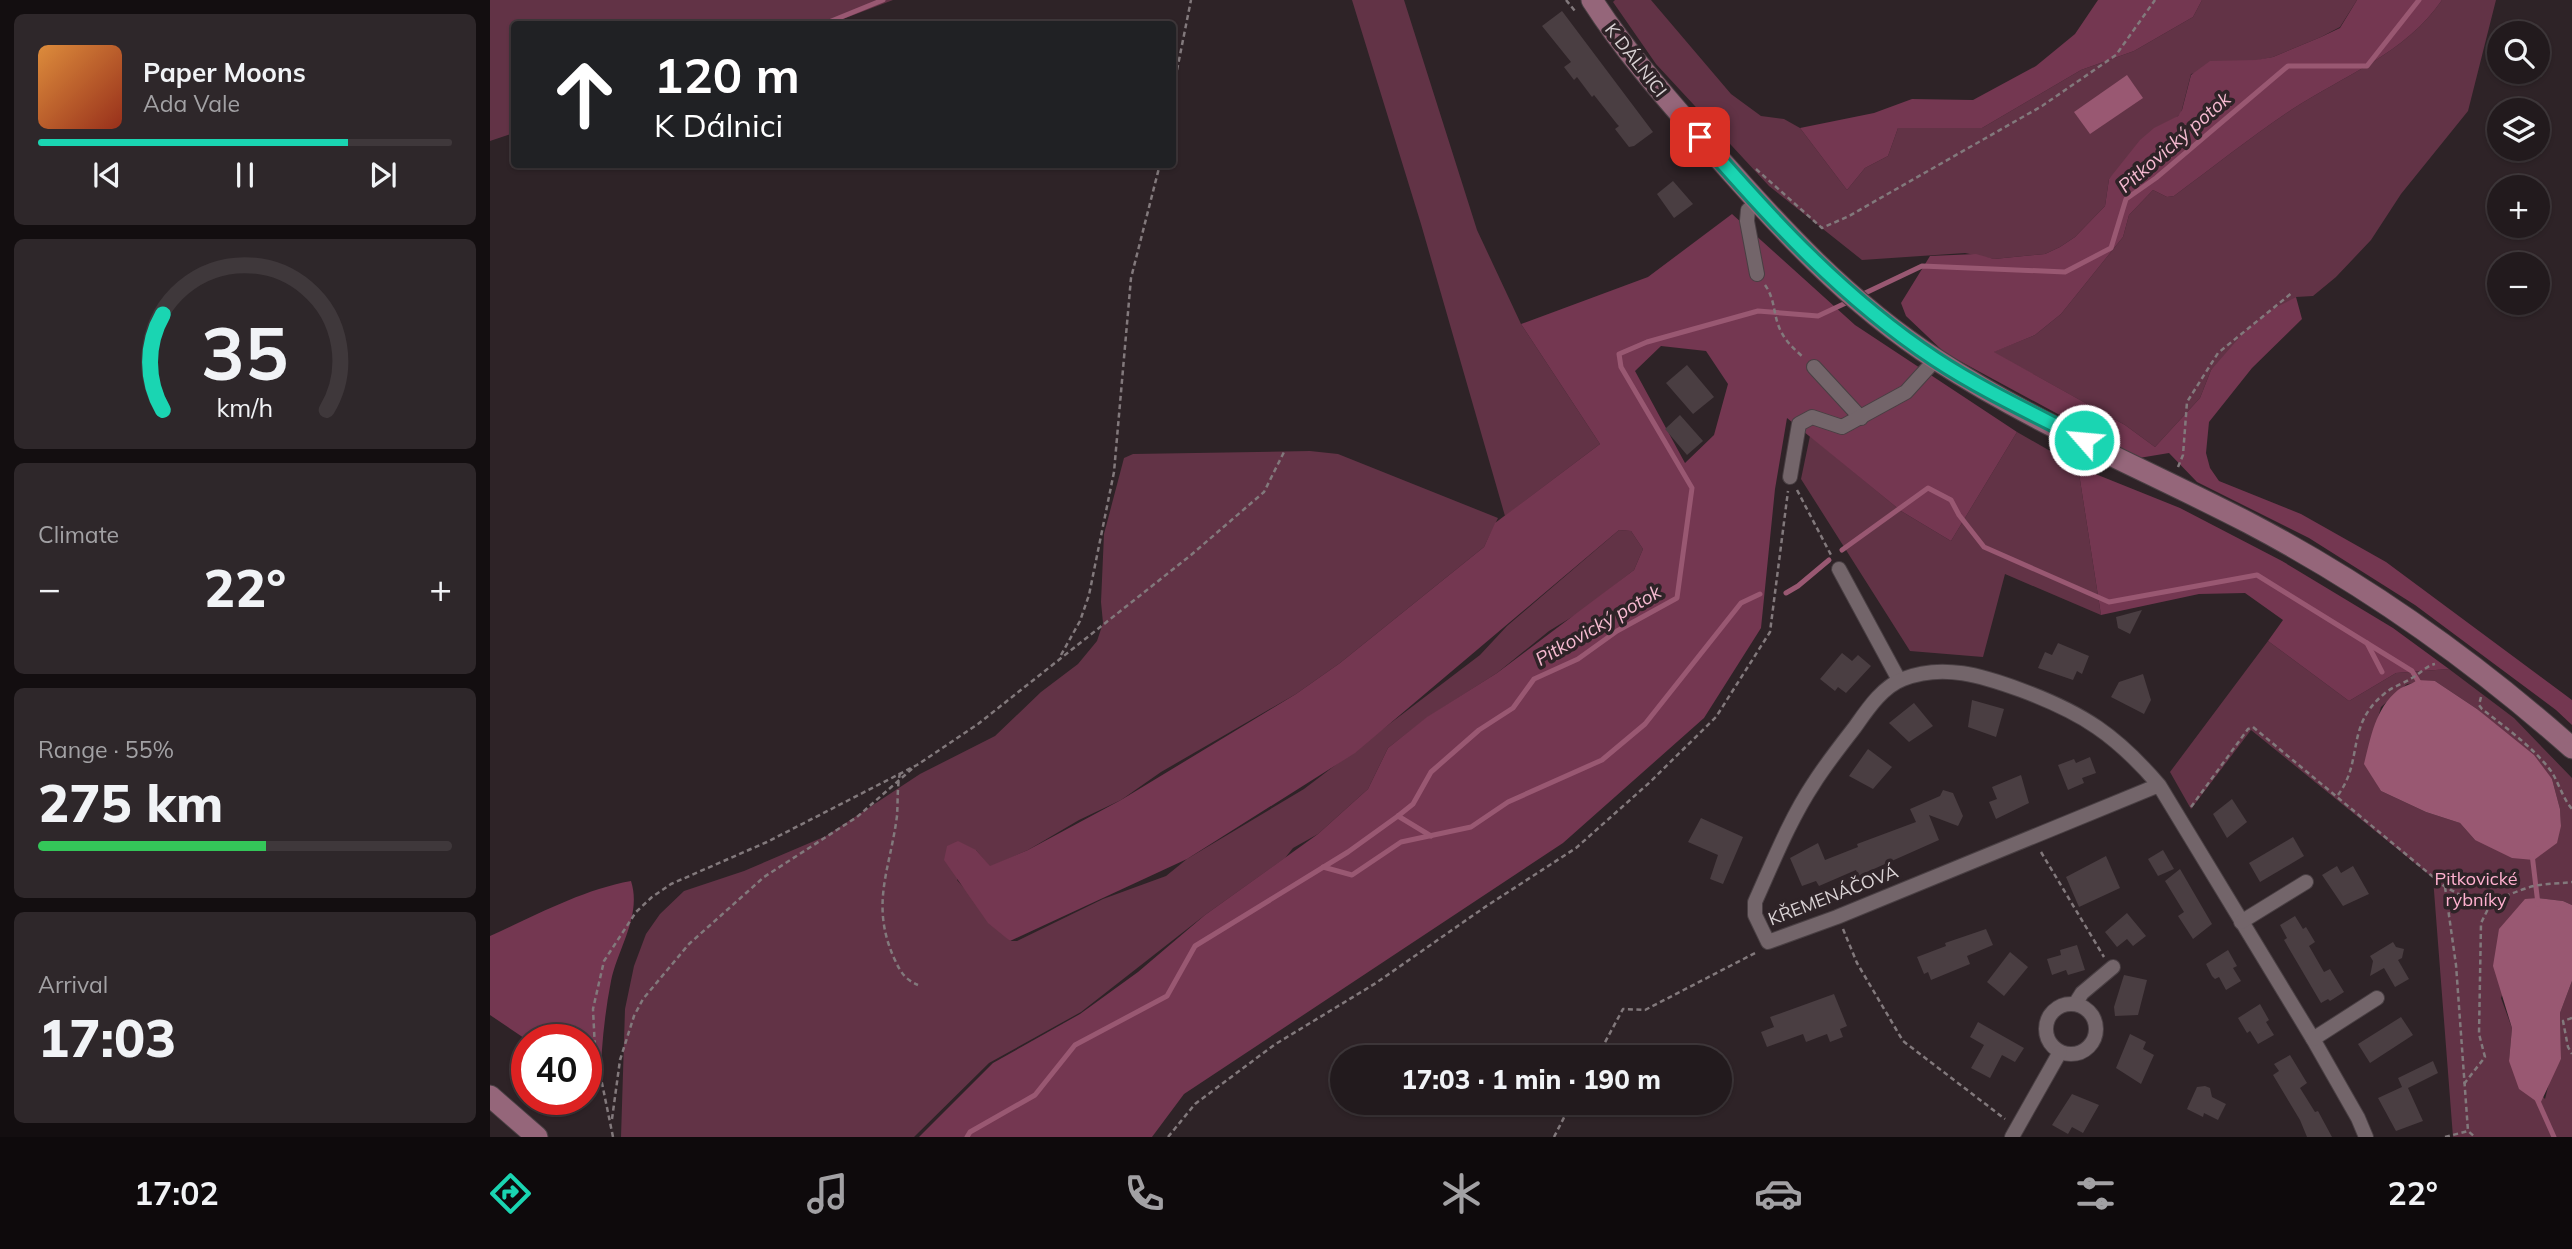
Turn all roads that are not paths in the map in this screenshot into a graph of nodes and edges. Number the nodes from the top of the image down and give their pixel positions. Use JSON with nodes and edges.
{"nodes":[{"id":1,"x":1591,"y":0,"type":"edge"},
{"id":2,"x":1757,"y":202,"type":"junction"},
{"id":3,"x":1757,"y":274,"type":"dead end"},
{"id":4,"x":1936,"y":359,"type":"junction"},
{"id":5,"x":1814,"y":367,"type":"road end"},
{"id":6,"x":1861,"y":418,"type":"junction"},
{"id":7,"x":1790,"y":477,"type":"road end"},
{"id":8,"x":1839,"y":569,"type":"road end"},
{"id":9,"x":1899,"y":680,"type":"junction"},
{"id":10,"x":2572,"y":748,"type":"edge"},
{"id":11,"x":2159,"y":785,"type":"junction"},
{"id":12,"x":2306,"y":882,"type":"dead end"},
{"id":13,"x":2241,"y":922,"type":"junction"},
{"id":14,"x":2112,"y":968,"type":"road end"},
{"id":15,"x":2377,"y":998,"type":"dead end"},
{"id":16,"x":2075,"y":1004,"type":"junction"},
{"id":17,"x":2312,"y":1039,"type":"junction"},
{"id":18,"x":2060,"y":1052,"type":"junction"},
{"id":19,"x":490,"y":1096,"type":"edge"},
{"id":20,"x":2014,"y":1132,"type":"edge"},
{"id":21,"x":537,"y":1137,"type":"edge"},
{"id":22,"x":2366,"y":1137,"type":"edge"}],
"edges":[{"from":1,"to":2,"type":"street","name":"K DÁLNICI"},
{"from":2,"to":3,"type":"street"},
{"from":2,"to":4,"type":"street","name":"K DÁLNICI"},
{"from":4,"to":6,"type":"street"},
{"from":4,"to":10,"type":"street","name":"K DÁLNICI"},
{"from":5,"to":6,"type":"street"},
{"from":6,"to":7,"type":"street"},
{"from":8,"to":9,"type":"street"},
{"from":9,"to":11,"type":"street","name":"KŘEMENÁČOVÁ"},
{"from":9,"to":11,"type":"street","name":"KŘEMENÁČOVÁ"},
{"from":11,"to":13,"type":"street","name":"KŘEMENÁČOVÁ"},
{"from":12,"to":13,"type":"street"},
{"from":13,"to":17,"type":"street","name":"KŘEMENÁČOVÁ"},
{"from":14,"to":16,"type":"street"},
{"from":15,"to":17,"type":"street"},
{"from":16,"to":18,"type":"street"},
{"from":16,"to":18,"type":"street"},
{"from":17,"to":22,"type":"street","name":"KŘEMENÁČOVÁ"},
{"from":18,"to":20,"type":"street"},
{"from":19,"to":21,"type":"street"}]}
